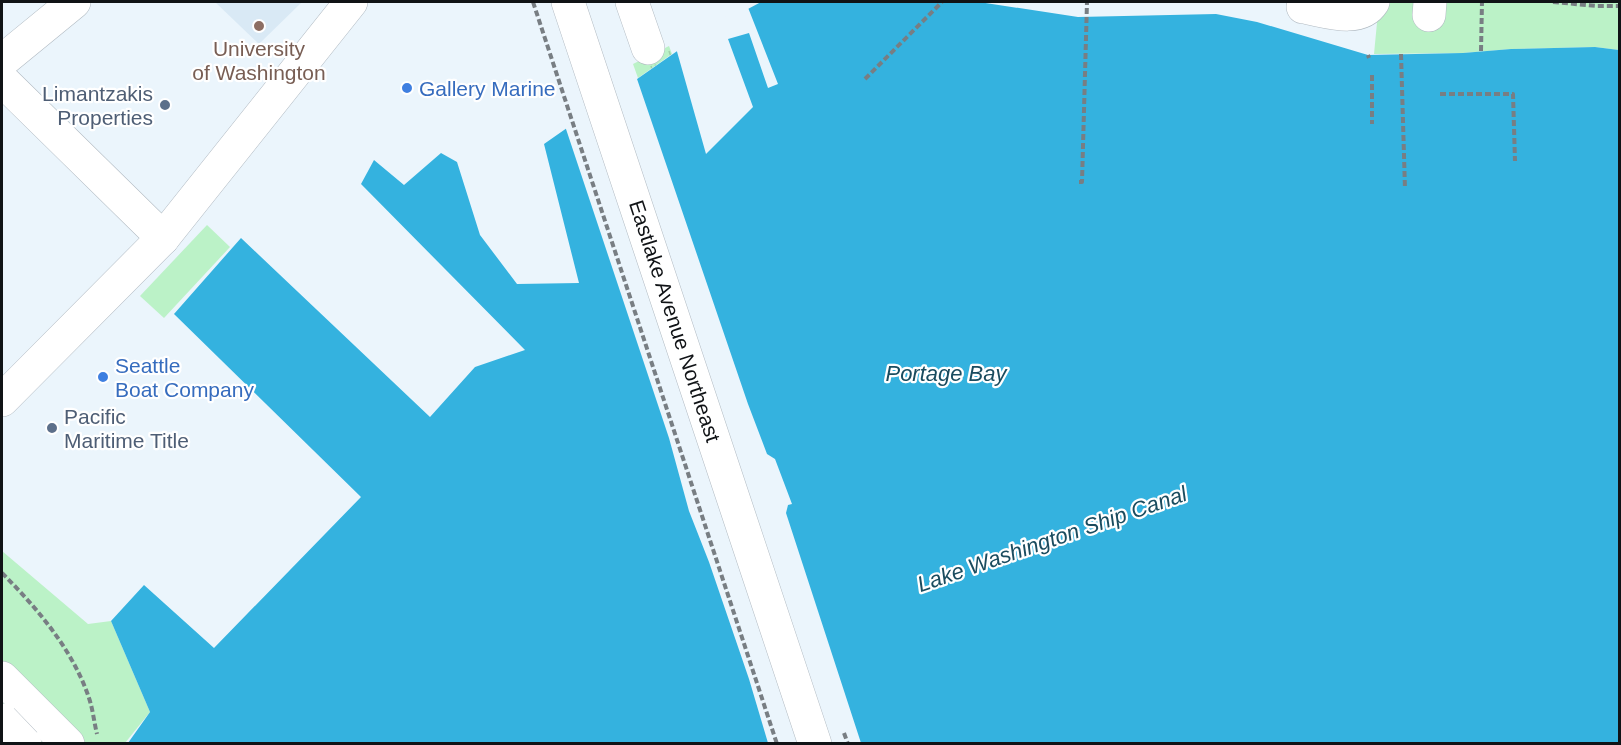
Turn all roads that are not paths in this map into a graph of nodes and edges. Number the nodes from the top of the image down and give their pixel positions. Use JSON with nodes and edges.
{"nodes":[{"id":1,"x":74,"y":2,"type":"edge"},
{"id":2,"x":351,"y":2,"type":"edge"},
{"id":3,"x":568,"y":2,"type":"edge"},
{"id":4,"x":632,"y":2,"type":"edge"},
{"id":5,"x":1373,"y":2,"type":"edge"},
{"id":6,"x":1303,"y":7,"type":"dead end"},
{"id":7,"x":648,"y":48,"type":"dead end"},
{"id":8,"x":2,"y":61,"type":"edge"},
{"id":9,"x":2,"y":80,"type":"edge"},
{"id":10,"x":163,"y":238,"type":"junction"},
{"id":11,"x":2,"y":400,"type":"edge"},
{"id":12,"x":2,"y":678,"type":"edge"},
{"id":13,"x":2,"y":720,"type":"edge"},
{"id":14,"x":25,"y":744,"type":"edge"},
{"id":15,"x":68,"y":744,"type":"edge"},
{"id":16,"x":815,"y":744,"type":"edge"}],
"edges":[{"from":1,"to":8,"type":"main road"},
{"from":2,"to":10,"type":"main road"},
{"from":3,"to":16,"type":"main road","name":"Eastlake Avenue Northeast"},
{"from":4,"to":7,"type":"main road"},
{"from":5,"to":6,"type":"main road"},
{"from":9,"to":10,"type":"main road"},
{"from":10,"to":11,"type":"main road"},
{"from":12,"to":15,"type":"main road"},
{"from":13,"to":14,"type":"main road","bridge":true}]}
